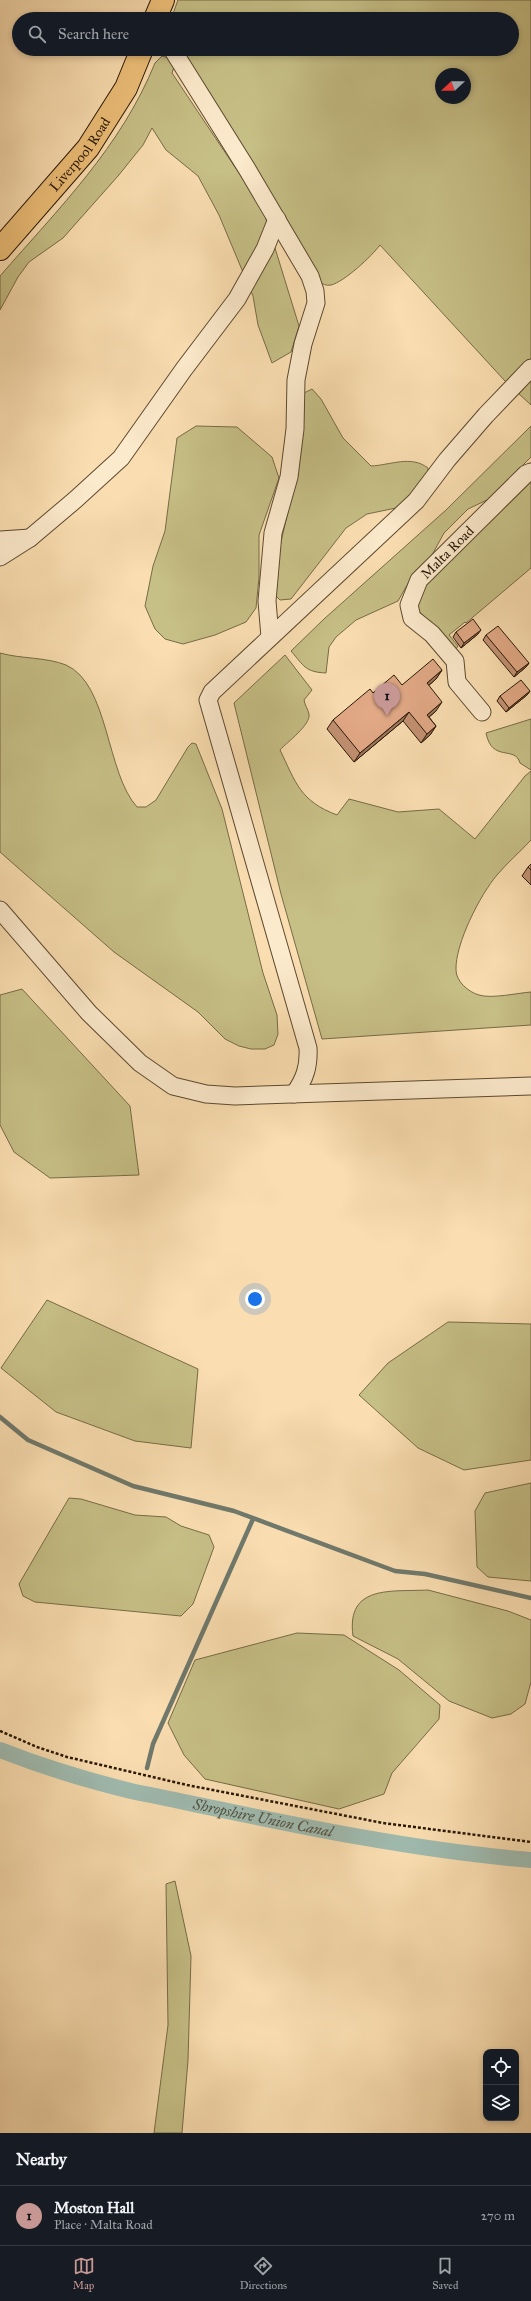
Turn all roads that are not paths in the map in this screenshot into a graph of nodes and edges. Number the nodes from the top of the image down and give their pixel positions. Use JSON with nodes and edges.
{"nodes":[{"id":1,"x":163,"y":0,"type":"edge"},
{"id":2,"x":158,"y":12,"type":"edge"},
{"id":3,"x":139,"y":56,"type":"edge"},
{"id":4,"x":176,"y":56,"type":"edge"},
{"id":5,"x":276,"y":219,"type":"junction"},
{"id":6,"x":0,"y":249,"type":"edge"},
{"id":7,"x":531,"y":368,"type":"edge"},
{"id":8,"x":531,"y":472,"type":"edge"},
{"id":9,"x":30,"y":538,"type":"junction"},
{"id":10,"x":0,"y":540,"type":"edge"},
{"id":11,"x":0,"y":557,"type":"edge"},
{"id":12,"x":270,"y":637,"type":"junction"},
{"id":13,"x":482,"y":712,"type":"dead end"},
{"id":14,"x":0,"y":910,"type":"edge"},
{"id":15,"x":531,"y":1086,"type":"edge"},
{"id":16,"x":294,"y":1094,"type":"junction"}],
"edges":[{"from":1,"to":2,"type":"highway"},
{"from":3,"to":6,"type":"highway","name":"Liverpool Road"},
{"from":4,"to":5,"type":"street"},
{"from":5,"to":9,"type":"street"},
{"from":5,"to":12,"type":"street"},
{"from":7,"to":12,"type":"street"},
{"from":8,"to":13,"type":"street","name":"Malta Road"},
{"from":9,"to":10,"type":"street"},
{"from":9,"to":11,"type":"street"},
{"from":12,"to":16,"type":"street"},
{"from":14,"to":16,"type":"street"},
{"from":15,"to":16,"type":"street"}]}
